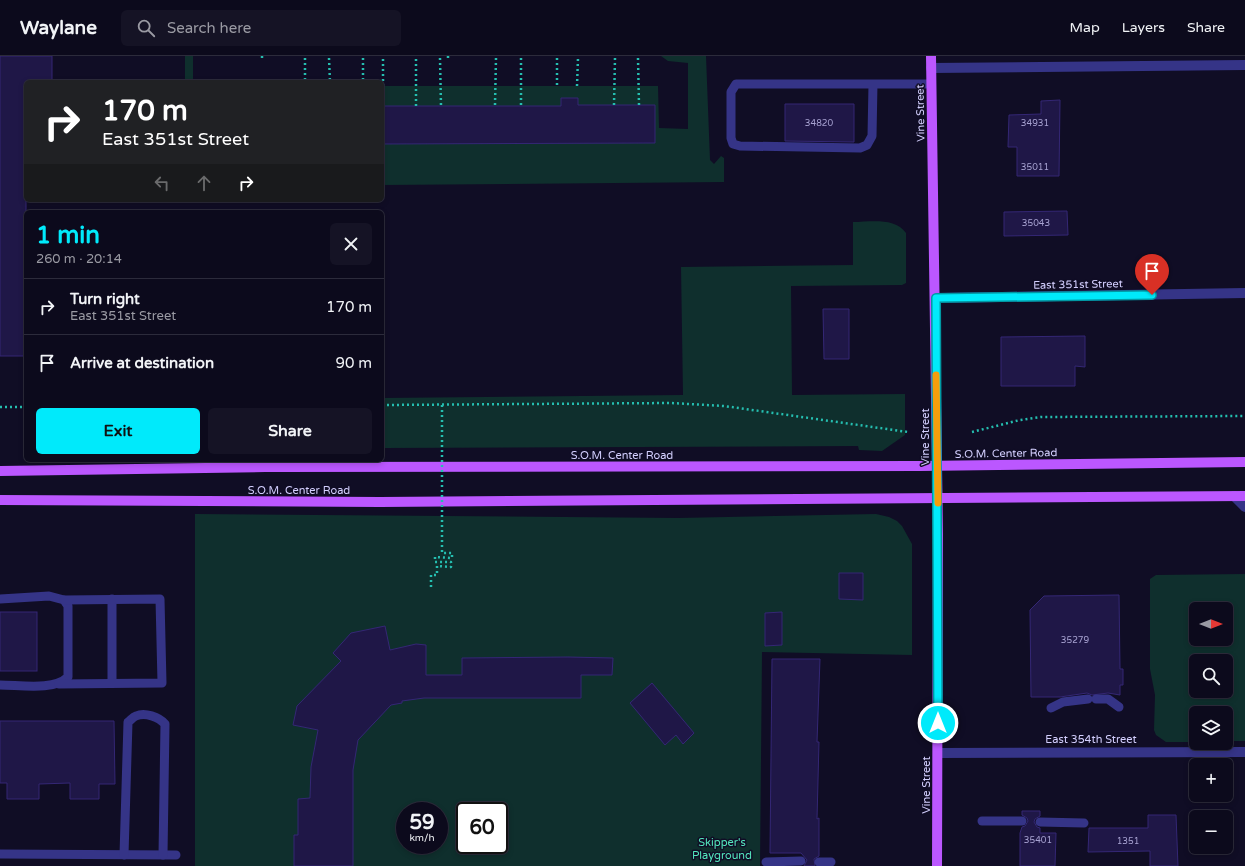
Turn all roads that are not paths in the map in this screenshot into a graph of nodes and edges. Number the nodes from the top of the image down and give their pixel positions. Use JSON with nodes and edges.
{"nodes":[{"id":1,"x":931,"y":56,"type":"edge"},
{"id":2,"x":1245,"y":66,"type":"edge"},
{"id":3,"x":931,"y":68,"type":"junction"},
{"id":4,"x":874,"y":84,"type":"junction"},
{"id":5,"x":931,"y":84,"type":"junction"},
{"id":6,"x":1245,"y":293,"type":"edge"},
{"id":7,"x":936,"y":298,"type":"junction"},
{"id":8,"x":1245,"y":462,"type":"edge"},
{"id":9,"x":937,"y":466,"type":"junction"},
{"id":10,"x":0,"y":471,"type":"edge"},
{"id":11,"x":1234,"y":496,"type":"junction"},
{"id":12,"x":1245,"y":496,"type":"edge"},
{"id":13,"x":938,"y":499,"type":"junction"},
{"id":14,"x":0,"y":500,"type":"edge"},
{"id":15,"x":1245,"y":507,"type":"edge"},
{"id":16,"x":0,"y":599,"type":"edge"},
{"id":17,"x":112,"y":599,"type":"junction"},
{"id":18,"x":64,"y":600,"type":"junction"},
{"id":19,"x":112,"y":683,"type":"junction"},
{"id":20,"x":59,"y":684,"type":"junction"},
{"id":21,"x":0,"y":685,"type":"edge"},
{"id":22,"x":1119,"y":707,"type":"dead end"},
{"id":23,"x":1052,"y":708,"type":"dead end"},
{"id":24,"x":1245,"y":752,"type":"edge"},
{"id":25,"x":938,"y":753,"type":"junction"},
{"id":26,"x":982,"y":820,"type":"dead end"},
{"id":27,"x":1022,"y":821,"type":"dead end"},
{"id":28,"x":1040,"y":822,"type":"dead end"},
{"id":29,"x":1084,"y":823,"type":"dead end"},
{"id":30,"x":0,"y":854,"type":"edge"},
{"id":31,"x":124,"y":855,"type":"junction"},
{"id":32,"x":163,"y":855,"type":"junction"},
{"id":33,"x":176,"y":855,"type":"dead end"},
{"id":34,"x":801,"y":861,"type":"dead end"},
{"id":35,"x":766,"y":862,"type":"dead end"},
{"id":36,"x":819,"y":862,"type":"dead end"},
{"id":37,"x":831,"y":862,"type":"dead end"},
{"id":38,"x":937,"y":866,"type":"edge"}],
"edges":[{"from":1,"to":3,"type":"main road","name":"Vine Street"},
{"from":2,"to":3,"type":"street"},
{"from":3,"to":5,"type":"main road","name":"Vine Street"},
{"from":4,"to":4,"type":"lane"},
{"from":4,"to":5,"type":"lane"},
{"from":5,"to":7,"type":"main road","name":"Vine Street"},
{"from":6,"to":7,"type":"street","name":"East 351st Street"},
{"from":7,"to":9,"type":"main road","name":"Vine Street"},
{"from":8,"to":9,"type":"main road","name":"S.O.M. Center Road"},
{"from":9,"to":10,"type":"main road","name":"S.O.M. Center Road"},
{"from":9,"to":13,"type":"main road","name":"Vine Street"},
{"from":11,"to":12,"type":"main road","name":"S.O.M. Center Road"},
{"from":11,"to":13,"type":"main road","name":"S.O.M. Center Road"},
{"from":11,"to":15,"type":"street"},
{"from":13,"to":14,"type":"main road","name":"S.O.M. Center Road"},
{"from":13,"to":25,"type":"main road","name":"Vine Street"},
{"from":16,"to":18,"type":"lane"},
{"from":17,"to":18,"type":"lane"},
{"from":17,"to":19,"type":"lane"},
{"from":17,"to":19,"type":"lane"},
{"from":18,"to":20,"type":"lane"},
{"from":19,"to":20,"type":"lane"},
{"from":20,"to":21,"type":"lane"},
{"from":22,"to":23,"type":"lane"},
{"from":24,"to":25,"type":"street","name":"East 354th Street"},
{"from":25,"to":38,"type":"main road","name":"Vine Street"},
{"from":26,"to":27,"type":"lane"},
{"from":28,"to":29,"type":"lane"},
{"from":30,"to":31,"type":"lane"},
{"from":31,"to":32,"type":"lane"},
{"from":31,"to":32,"type":"lane"},
{"from":32,"to":33,"type":"lane"},
{"from":34,"to":35,"type":"lane"},
{"from":36,"to":37,"type":"lane"}]}
